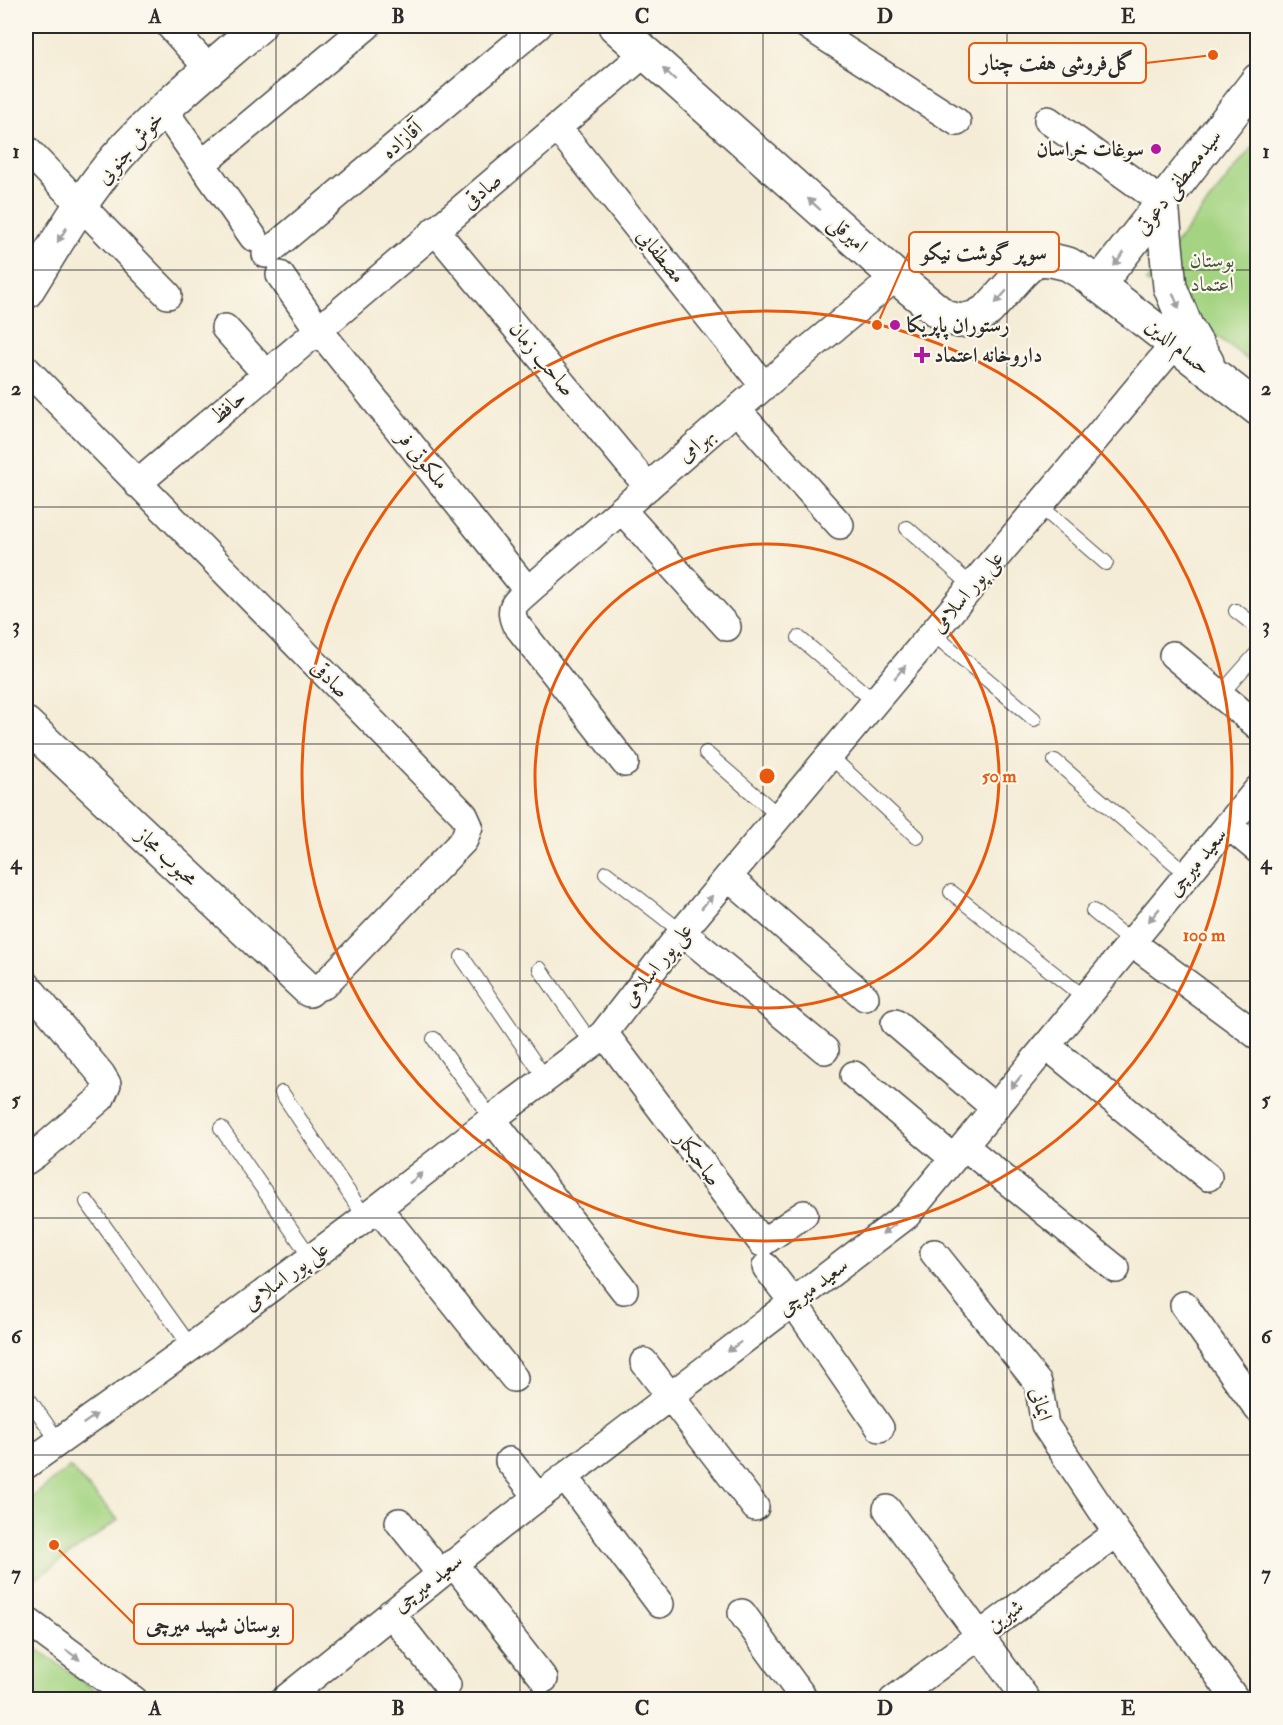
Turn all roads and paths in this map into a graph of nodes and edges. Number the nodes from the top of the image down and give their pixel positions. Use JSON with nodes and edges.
{"nodes":[{"id":1,"x":170,"y":26,"type":"edge"},
{"id":2,"x":259,"y":26,"type":"edge"},
{"id":3,"x":367,"y":26,"type":"edge"},
{"id":4,"x":538,"y":26,"type":"edge"},
{"id":5,"x":617,"y":26,"type":"edge"},
{"id":6,"x":808,"y":26,"type":"edge"},
{"id":7,"x":645,"y":53,"type":"junction"},
{"id":8,"x":209,"y":69,"type":"junction"},
{"id":9,"x":1257,"y":80,"type":"edge"},
{"id":10,"x":163,"y":109,"type":"junction"},
{"id":11,"x":1048,"y":120,"type":"dead end"},
{"id":12,"x":957,"y":122,"type":"dead end"},
{"id":13,"x":557,"y":126,"type":"junction"},
{"id":14,"x":26,"y":149,"type":"edge"},
{"id":15,"x":202,"y":164,"type":"junction"},
{"id":16,"x":1162,"y":202,"type":"junction"},
{"id":17,"x":81,"y":205,"type":"junction"},
{"id":18,"x":435,"y":230,"type":"junction"},
{"id":19,"x":267,"y":255,"type":"junction"},
{"id":20,"x":896,"y":277,"type":"junction"},
{"id":21,"x":1099,"y":284,"type":"junction"},
{"id":22,"x":26,"y":292,"type":"edge"},
{"id":23,"x":168,"y":295,"type":"dead end"},
{"id":24,"x":225,"y":328,"type":"dead end"},
{"id":25,"x":318,"y":328,"type":"junction"},
{"id":26,"x":1174,"y":345,"type":"junction"},
{"id":27,"x":26,"y":369,"type":"edge"},
{"id":28,"x":266,"y":374,"type":"junction"},
{"id":29,"x":1216,"y":378,"type":"junction"},
{"id":30,"x":764,"y":386,"type":"junction"},
{"id":31,"x":1257,"y":409,"type":"edge"},
{"id":32,"x":737,"y":410,"type":"junction"},
{"id":33,"x":137,"y":484,"type":"junction"},
{"id":34,"x":648,"y":487,"type":"junction"},
{"id":35,"x":1040,"y":506,"type":"junction"},
{"id":36,"x":622,"y":510,"type":"junction"},
{"id":37,"x":840,"y":525,"type":"dead end"},
{"id":38,"x":907,"y":528,"type":"dead end"},
{"id":39,"x":1106,"y":563,"type":"dead end"},
{"id":40,"x":972,"y":586,"type":"junction"},
{"id":41,"x":528,"y":591,"type":"junction"},
{"id":42,"x":1236,"y":611,"type":"dead end"},
{"id":43,"x":727,"y":627,"type":"dead end"},
{"id":44,"x":1257,"y":628,"type":"edge"},
{"id":45,"x":932,"y":633,"type":"junction"},
{"id":46,"x":800,"y":638,"type":"dead end"},
{"id":47,"x":1257,"y":652,"type":"edge"},
{"id":48,"x":1173,"y":655,"type":"dead end"},
{"id":49,"x":1220,"y":695,"type":"junction"},
{"id":50,"x":875,"y":702,"type":"junction"},
{"id":51,"x":1034,"y":719,"type":"dead end"},
{"id":52,"x":26,"y":724,"type":"edge"},
{"id":53,"x":1257,"y":726,"type":"edge"},
{"id":54,"x":706,"y":753,"type":"dead end"},
{"id":55,"x":830,"y":756,"type":"junction"},
{"id":56,"x":1056,"y":761,"type":"dead end"},
{"id":57,"x":625,"y":763,"type":"dead end"},
{"id":58,"x":1257,"y":789,"type":"edge"},
{"id":59,"x":779,"y":816,"type":"junction"},
{"id":60,"x":1228,"y":825,"type":"junction"},
{"id":61,"x":917,"y":837,"type":"dead end"},
{"id":62,"x":1257,"y":850,"type":"edge"},
{"id":63,"x":606,"y":873,"type":"dead end"},
{"id":64,"x":1187,"y":874,"type":"junction"},
{"id":65,"x":728,"y":877,"type":"junction"},
{"id":66,"x":951,"y":892,"type":"dead end"},
{"id":67,"x":1093,"y":911,"type":"dead end"},
{"id":68,"x":682,"y":932,"type":"junction"},
{"id":69,"x":1131,"y":942,"type":"junction"},
{"id":70,"x":462,"y":957,"type":"dead end"},
{"id":71,"x":540,"y":969,"type":"dead end"},
{"id":72,"x":26,"y":984,"type":"edge"},
{"id":73,"x":309,"y":990,"type":"joint"},
{"id":74,"x":865,"y":997,"type":"dead end"},
{"id":75,"x":1085,"y":998,"type":"junction"},
{"id":76,"x":895,"y":1023,"type":"dead end"},
{"id":77,"x":1257,"y":1035,"type":"edge"},
{"id":78,"x":434,"y":1039,"type":"dead end"},
{"id":79,"x":598,"y":1039,"type":"junction"},
{"id":80,"x":1046,"y":1045,"type":"junction"},
{"id":81,"x":825,"y":1050,"type":"dead end"},
{"id":82,"x":854,"y":1075,"type":"dead end"},
{"id":83,"x":545,"y":1078,"type":"junction"},
{"id":84,"x":282,"y":1093,"type":"dead end"},
{"id":85,"x":994,"y":1108,"type":"junction"},
{"id":86,"x":492,"y":1119,"type":"junction"},
{"id":87,"x":221,"y":1128,"type":"dead end"},
{"id":88,"x":958,"y":1152,"type":"junction"},
{"id":89,"x":26,"y":1161,"type":"edge"},
{"id":90,"x":1208,"y":1177,"type":"dead end"},
{"id":91,"x":87,"y":1202,"type":"dead end"},
{"id":92,"x":372,"y":1212,"type":"junction"},
{"id":93,"x":804,"y":1214,"type":"dead end"},
{"id":94,"x":934,"y":1253,"type":"dead end"},
{"id":95,"x":311,"y":1258,"type":"junction"},
{"id":96,"x":766,"y":1267,"type":"dead end"},
{"id":97,"x":1116,"y":1269,"type":"dead end"},
{"id":98,"x":624,"y":1290,"type":"dead end"},
{"id":99,"x":793,"y":1302,"type":"junction"},
{"id":100,"x":1184,"y":1305,"type":"dead end"},
{"id":101,"x":191,"y":1347,"type":"junction"},
{"id":102,"x":644,"y":1362,"type":"dead end"},
{"id":103,"x":514,"y":1378,"type":"dead end"},
{"id":104,"x":26,"y":1395,"type":"edge"},
{"id":105,"x":670,"y":1396,"type":"junction"},
{"id":106,"x":1257,"y":1409,"type":"edge"},
{"id":107,"x":880,"y":1428,"type":"dead end"},
{"id":108,"x":58,"y":1441,"type":"junction"},
{"id":109,"x":509,"y":1461,"type":"dead end"},
{"id":110,"x":26,"y":1465,"type":"edge"},
{"id":111,"x":565,"y":1477,"type":"junction"},
{"id":112,"x":538,"y":1497,"type":"junction"},
{"id":113,"x":755,"y":1507,"type":"dead end"},
{"id":114,"x":887,"y":1509,"type":"dead end"},
{"id":115,"x":399,"y":1522,"type":"dead end"},
{"id":116,"x":1117,"y":1533,"type":"junction"},
{"id":117,"x":447,"y":1568,"type":"junction"},
{"id":118,"x":660,"y":1604,"type":"dead end"},
{"id":119,"x":391,"y":1612,"type":"junction"},
{"id":120,"x":742,"y":1613,"type":"dead end"},
{"id":121,"x":26,"y":1620,"type":"edge"},
{"id":122,"x":980,"y":1635,"type":"junction"},
{"id":123,"x":544,"y":1679,"type":"dead end"},
{"id":124,"x":447,"y":1685,"type":"dead end"},
{"id":125,"x":134,"y":1700,"type":"edge"},
{"id":126,"x":284,"y":1700,"type":"edge"},
{"id":127,"x":805,"y":1700,"type":"edge"},
{"id":128,"x":893,"y":1700,"type":"edge"},
{"id":129,"x":1027,"y":1700,"type":"edge"},
{"id":130,"x":1236,"y":1700,"type":"edge"}],
"edges":[{"from":1,"to":8,"type":"street"},
{"from":2,"to":8,"type":"main road","name":"خوش جنوبی"},
{"from":3,"to":15,"type":"street"},
{"from":4,"to":19,"type":"street","name":"آقازاده"},
{"from":5,"to":7,"type":"main road","name":"امیرقلی"},
{"from":6,"to":12,"type":"street"},
{"from":7,"to":13,"type":"street","name":"صادقی"},
{"from":20,"to":7,"type":"main road","name":"امیرقلی","one_way":true},
{"from":8,"to":10,"type":"main road","name":"خوش جنوبی"},
{"from":9,"to":16,"type":"main road","name":"سیدمصطفی دعوتی"},
{"from":10,"to":15,"type":"street","name":"ملکوتی فر"},
{"from":10,"to":17,"type":"main road","name":"خوش جنوبی"},
{"from":11,"to":16,"type":"street"},
{"from":13,"to":18,"type":"street","name":"صادقی"},
{"from":13,"to":30,"type":"street","name":"مصطفایی"},
{"from":14,"to":17,"type":"street"},
{"from":15,"to":19,"type":"street","name":"ملکوتی فر"},
{"from":16,"to":21,"type":"main road","name":"سیدمصطفی دعوتی","one_way":true},
{"from":16,"to":29,"type":"main road","one_way":true},
{"from":17,"to":22,"type":"main road","name":"خوش جنوبی","one_way":true},
{"from":17,"to":23,"type":"street"},
{"from":18,"to":25,"type":"street","name":"صادقی"},
{"from":18,"to":34,"type":"street","name":"صاحب زمان"},
{"from":19,"to":25,"type":"street","name":"ملکوتی فر"},
{"from":21,"to":20,"type":"main road","name":"امیرقلی","one_way":true},
{"from":20,"to":30,"type":"street","name":"بهرامی"},
{"from":21,"to":26,"type":"main road","name":"حسام الدین"},
{"from":24,"to":28,"type":"street"},
{"from":25,"to":28,"type":"street","name":"حافظ"},
{"from":25,"to":41,"type":"street","name":"ملکوتی فر"},
{"from":26,"to":29,"type":"main road","name":"حسام الدین"},
{"from":26,"to":35,"type":"street","name":"علی پور اسلامی"},
{"from":27,"to":33,"type":"street","name":"صادقی"},
{"from":28,"to":33,"type":"street","name":"حافظ"},
{"from":29,"to":31,"type":"main road","name":"حسام الدین"},
{"from":30,"to":32,"type":"street","name":"بهرامی"},
{"from":32,"to":34,"type":"street","name":"بهرامی"},
{"from":32,"to":37,"type":"street"},
{"from":33,"to":73,"type":"street","name":"صادقی"},
{"from":34,"to":36,"type":"street","name":"بهرامی"},
{"from":35,"to":39,"type":"lane"},
{"from":35,"to":40,"type":"street","name":"علی پور اسلامی"},
{"from":36,"to":41,"type":"street","name":"بهرامی"},
{"from":36,"to":43,"type":"street"},
{"from":38,"to":40,"type":"lane"},
{"from":40,"to":45,"type":"street","name":"علی پور اسلامی"},
{"from":41,"to":57,"type":"street","name":"بهرامی"},
{"from":42,"to":44,"type":"lane"},
{"from":50,"to":45,"type":"street","name":"علی پور اسلامی","one_way":true},
{"from":45,"to":51,"type":"lane"},
{"from":46,"to":50,"type":"lane"},
{"from":47,"to":49,"type":"lane"},
{"from":48,"to":49,"type":"street"},
{"from":49,"to":53,"type":"street"},
{"from":50,"to":55,"type":"street","name":"علی پور اسلامی"},
{"from":52,"to":73,"type":"main road","name":"محبوب مجاز"},
{"from":54,"to":59,"type":"lane"},
{"from":55,"to":59,"type":"street","name":"علی پور اسلامی"},
{"from":55,"to":61,"type":"lane"},
{"from":56,"to":64,"type":"lane"},
{"from":58,"to":60,"type":"street","name":"سعید میرچی"},
{"from":59,"to":65,"type":"street","name":"علی پور اسلامی"},
{"from":60,"to":62,"type":"street"},
{"from":60,"to":64,"type":"street","name":"سعید میرچی"},
{"from":63,"to":68,"type":"lane"},
{"from":64,"to":69,"type":"street","name":"سعید میرچی","one_way":true},
{"from":68,"to":65,"type":"street","name":"علی پور اسلامی","one_way":true},
{"from":65,"to":74,"type":"street"},
{"from":66,"to":75,"type":"lane"},
{"from":67,"to":69,"type":"lane"},
{"from":68,"to":79,"type":"street","name":"علی پور اسلامی"},
{"from":68,"to":81,"type":"street"},
{"from":69,"to":75,"type":"street","name":"سعید میرچی"},
{"from":69,"to":77,"type":"street"},
{"from":70,"to":83,"type":"lane"},
{"from":71,"to":79,"type":"lane"},
{"from":72,"to":89,"type":"street"},
{"from":75,"to":80,"type":"street","name":"سعید میرچی"},
{"from":76,"to":85,"type":"street"},
{"from":78,"to":86,"type":"lane"},
{"from":79,"to":83,"type":"street","name":"علی پور اسلامی"},
{"from":79,"to":93,"type":"street","name":"صاحبکار"},
{"from":80,"to":85,"type":"street","name":"سعید میرچی","one_way":true},
{"from":80,"to":90,"type":"street"},
{"from":82,"to":88,"type":"street"},
{"from":83,"to":86,"type":"street","name":"علی پور اسلامی"},
{"from":84,"to":92,"type":"lane"},
{"from":85,"to":88,"type":"street","name":"سعید میرچی"},
{"from":92,"to":86,"type":"street","name":"علی پور اسلامی","one_way":true},
{"from":86,"to":98,"type":"street"},
{"from":87,"to":95,"type":"lane"},
{"from":88,"to":97,"type":"street"},
{"from":88,"to":99,"type":"street","name":"سعید میرچی","one_way":true},
{"from":91,"to":101,"type":"lane"},
{"from":92,"to":95,"type":"street","name":"علی پور اسلامی"},
{"from":92,"to":103,"type":"street"},
{"from":94,"to":116,"type":"street","name":"ایمانی"},
{"from":95,"to":101,"type":"street","name":"علی پور اسلامی"},
{"from":96,"to":99,"type":"street"},
{"from":99,"to":105,"type":"street","name":"سعید میرچی","one_way":true},
{"from":99,"to":107,"type":"street"},
{"from":100,"to":106,"type":"street"},
{"from":108,"to":101,"type":"street","name":"علی پور اسلامی","one_way":true},
{"from":102,"to":105,"type":"street"},
{"from":104,"to":108,"type":"lane"},
{"from":105,"to":111,"type":"street","name":"سعید میرچی"},
{"from":105,"to":113,"type":"street"},
{"from":108,"to":110,"type":"street","name":"علی پور اسلامی"},
{"from":109,"to":112,"type":"street"},
{"from":111,"to":112,"type":"street","name":"سعید میرچی"},
{"from":111,"to":118,"type":"street"},
{"from":112,"to":117,"type":"street","name":"سعید میرچی"},
{"from":114,"to":122,"type":"street"},
{"from":115,"to":117,"type":"street"},
{"from":116,"to":122,"type":"street","name":"شیرین"},
{"from":116,"to":130,"type":"street","name":"ایمانی"},
{"from":117,"to":119,"type":"street","name":"سعید میرچی"},
{"from":117,"to":123,"type":"street"},
{"from":119,"to":124,"type":"street"},
{"from":119,"to":126,"type":"street","name":"سعید میرچی"},
{"from":120,"to":127,"type":"street"},
{"from":121,"to":125,"type":"street","one_way":true},
{"from":122,"to":128,"type":"street","name":"شیرین"},
{"from":122,"to":129,"type":"street"}]}
